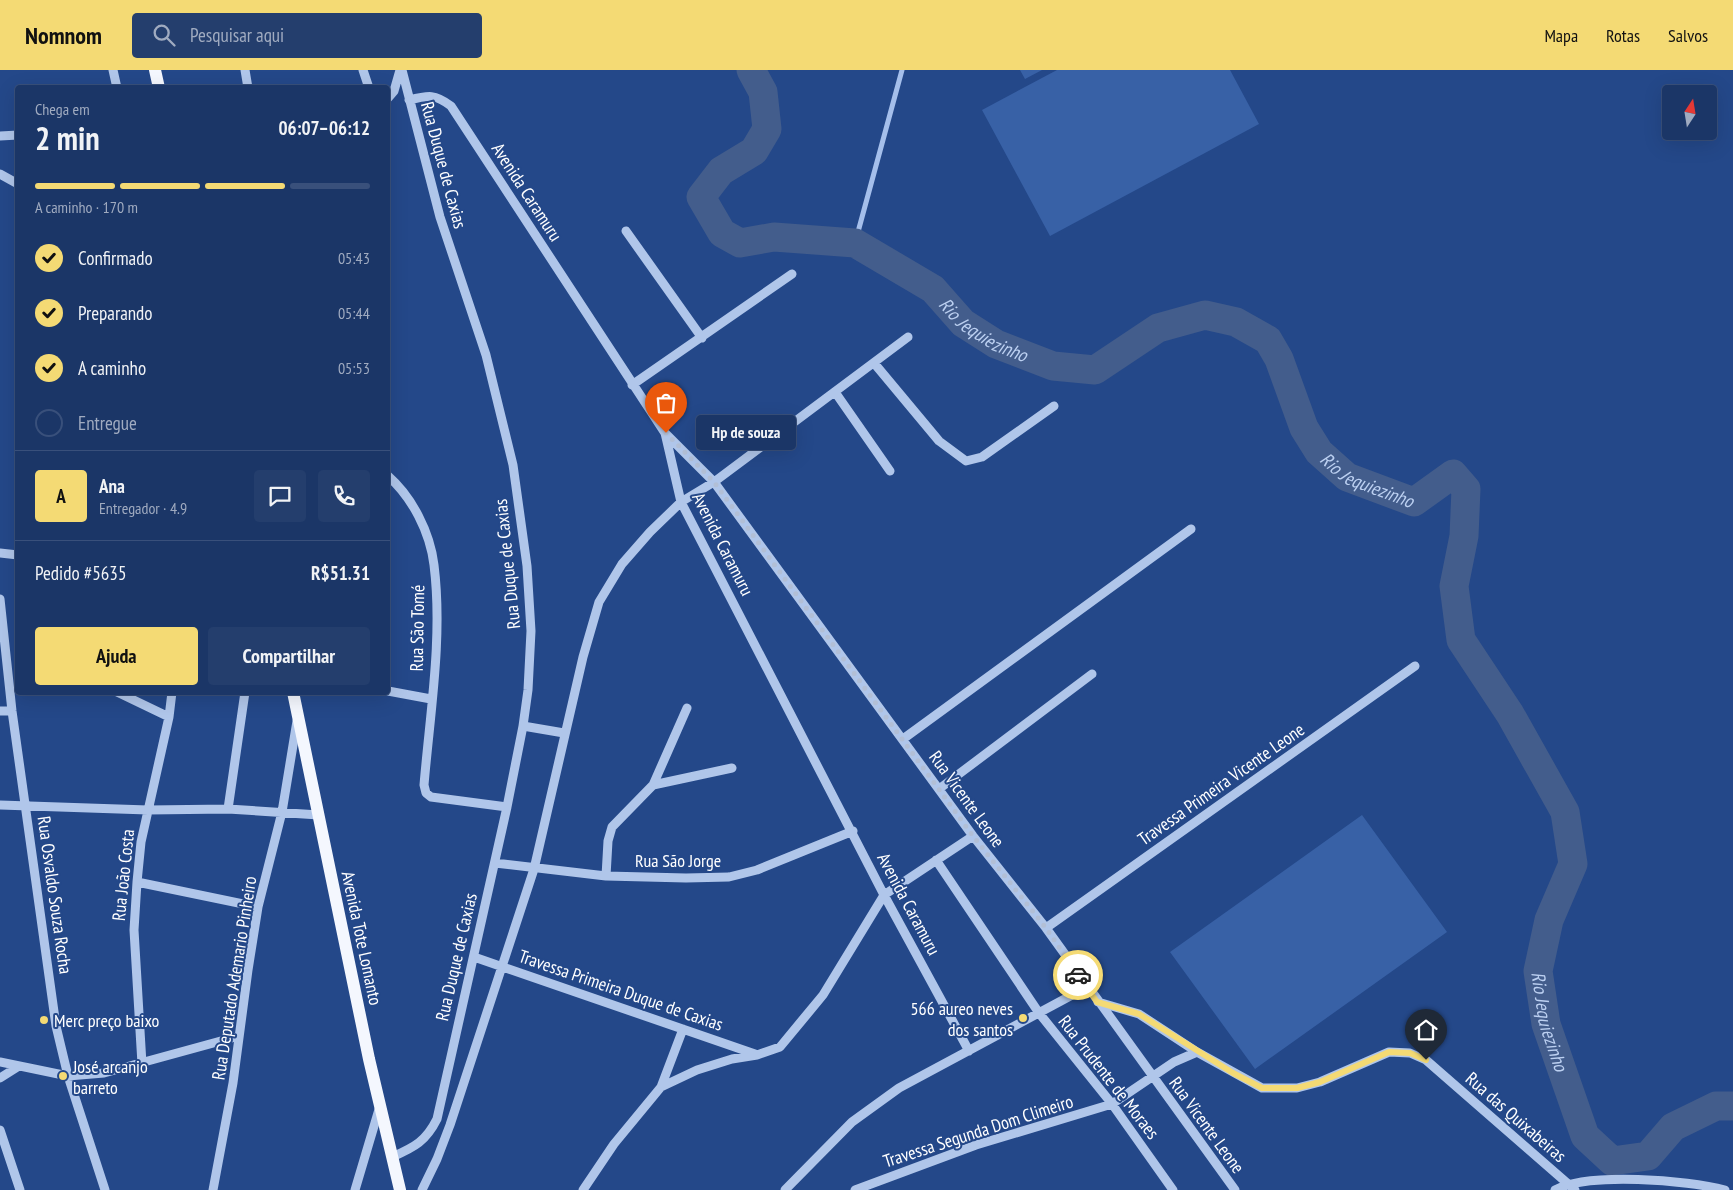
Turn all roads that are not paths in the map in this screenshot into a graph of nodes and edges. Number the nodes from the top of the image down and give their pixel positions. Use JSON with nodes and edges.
{"nodes":[{"id":1,"x":113,"y":70,"type":"edge"},
{"id":2,"x":155,"y":70,"type":"edge"},
{"id":3,"x":245,"y":70,"type":"edge"},
{"id":4,"x":363,"y":70,"type":"edge"},
{"id":5,"x":401,"y":70,"type":"edge"},
{"id":6,"x":116,"y":85,"type":"edge"},
{"id":7,"x":158,"y":85,"type":"edge"},
{"id":8,"x":248,"y":85,"type":"edge"},
{"id":9,"x":368,"y":85,"type":"edge"},
{"id":10,"x":390,"y":96,"type":"edge"},
{"id":11,"x":409,"y":100,"type":"junction"},
{"id":12,"x":15,"y":135,"type":"edge"},
{"id":13,"x":0,"y":136,"type":"edge"},
{"id":14,"x":0,"y":174,"type":"edge"},
{"id":15,"x":15,"y":182,"type":"edge"},
{"id":16,"x":626,"y":231,"type":"dead end"},
{"id":17,"x":792,"y":274,"type":"dead end"},
{"id":18,"x":908,"y":337,"type":"dead end"},
{"id":19,"x":702,"y":338,"type":"junction"},
{"id":20,"x":874,"y":363,"type":"junction"},
{"id":21,"x":632,"y":385,"type":"junction"},
{"id":22,"x":835,"y":392,"type":"junction"},
{"id":23,"x":1054,"y":406,"type":"dead end"},
{"id":24,"x":666,"y":433,"type":"junction"},
{"id":25,"x":890,"y":471,"type":"dead end"},
{"id":26,"x":390,"y":478,"type":"edge"},
{"id":27,"x":714,"y":482,"type":"junction"},
{"id":28,"x":681,"y":502,"type":"junction"},
{"id":29,"x":1191,"y":529,"type":"dead end"},
{"id":30,"x":0,"y":553,"type":"edge"},
{"id":31,"x":15,"y":555,"type":"edge"},
{"id":32,"x":0,"y":599,"type":"edge"},
{"id":33,"x":2,"y":644,"type":"edge"},
{"id":34,"x":1415,"y":666,"type":"dead end"},
{"id":35,"x":1092,"y":674,"type":"dead end"},
{"id":36,"x":390,"y":691,"type":"edge"},
{"id":37,"x":123,"y":695,"type":"edge"},
{"id":38,"x":172,"y":695,"type":"edge"},
{"id":39,"x":245,"y":695,"type":"edge"},
{"id":40,"x":293,"y":695,"type":"edge"},
{"id":41,"x":431,"y":699,"type":"junction"},
{"id":42,"x":687,"y":708,"type":"dead end"},
{"id":43,"x":0,"y":711,"type":"edge"},
{"id":44,"x":12,"y":711,"type":"junction"},
{"id":45,"x":298,"y":713,"type":"junction"},
{"id":46,"x":169,"y":717,"type":"junction"},
{"id":47,"x":523,"y":726,"type":"junction"},
{"id":48,"x":564,"y":733,"type":"junction"},
{"id":49,"x":903,"y":739,"type":"junction"},
{"id":50,"x":732,"y":768,"type":"dead end"},
{"id":51,"x":653,"y":785,"type":"junction"},
{"id":52,"x":939,"y":788,"type":"junction"},
{"id":53,"x":0,"y":805,"type":"edge"},
{"id":54,"x":26,"y":806,"type":"junction"},
{"id":55,"x":507,"y":807,"type":"junction"},
{"id":56,"x":228,"y":809,"type":"junction"},
{"id":57,"x":148,"y":810,"type":"junction"},
{"id":58,"x":282,"y":812,"type":"junction"},
{"id":59,"x":319,"y":815,"type":"junction"},
{"id":60,"x":853,"y":831,"type":"junction"},
{"id":61,"x":973,"y":836,"type":"junction"},
{"id":62,"x":936,"y":860,"type":"junction"},
{"id":63,"x":495,"y":863,"type":"junction"},
{"id":64,"x":534,"y":869,"type":"junction"},
{"id":65,"x":606,"y":876,"type":"junction"},
{"id":66,"x":137,"y":882,"type":"junction"},
{"id":67,"x":884,"y":895,"type":"junction"},
{"id":68,"x":258,"y":907,"type":"junction"},
{"id":69,"x":1046,"y":928,"type":"junction"},
{"id":70,"x":474,"y":957,"type":"junction"},
{"id":71,"x":502,"y":965,"type":"junction"},
{"id":72,"x":1087,"y":987,"type":"junction"},
{"id":73,"x":1097,"y":1002,"type":"junction"},
{"id":74,"x":1039,"y":1013,"type":"junction"},
{"id":75,"x":683,"y":1028,"type":"junction"},
{"id":76,"x":239,"y":1036,"type":"junction"},
{"id":77,"x":968,"y":1051,"type":"junction"},
{"id":78,"x":1197,"y":1052,"type":"junction"},
{"id":79,"x":758,"y":1055,"type":"junction"},
{"id":80,"x":0,"y":1062,"type":"edge"},
{"id":81,"x":142,"y":1064,"type":"junction"},
{"id":82,"x":19,"y":1066,"type":"junction"},
{"id":83,"x":68,"y":1076,"type":"junction"},
{"id":84,"x":0,"y":1078,"type":"edge"},
{"id":85,"x":1153,"y":1078,"type":"junction"},
{"id":86,"x":661,"y":1087,"type":"junction"},
{"id":87,"x":1112,"y":1104,"type":"junction"},
{"id":88,"x":380,"y":1106,"type":"junction"},
{"id":89,"x":437,"y":1119,"type":"junction"},
{"id":90,"x":450,"y":1125,"type":"junction"},
{"id":91,"x":0,"y":1130,"type":"edge"},
{"id":92,"x":392,"y":1157,"type":"junction"},
{"id":93,"x":1568,"y":1183,"type":"junction"},
{"id":94,"x":20,"y":1190,"type":"edge"},
{"id":95,"x":105,"y":1190,"type":"edge"},
{"id":96,"x":213,"y":1190,"type":"edge"},
{"id":97,"x":355,"y":1190,"type":"edge"},
{"id":98,"x":400,"y":1190,"type":"edge"},
{"id":99,"x":422,"y":1190,"type":"edge"},
{"id":100,"x":583,"y":1190,"type":"edge"},
{"id":101,"x":785,"y":1190,"type":"edge"},
{"id":102,"x":854,"y":1190,"type":"edge"},
{"id":103,"x":1173,"y":1190,"type":"edge"},
{"id":104,"x":1235,"y":1190,"type":"edge"},
{"id":105,"x":1555,"y":1190,"type":"edge"},
{"id":106,"x":1575,"y":1190,"type":"edge"},
{"id":107,"x":1725,"y":1190,"type":"edge"}],
"edges":[{"from":1,"to":6,"type":"street"},
{"from":2,"to":7,"type":"main road"},
{"from":3,"to":8,"type":"street"},
{"from":4,"to":9,"type":"street"},
{"from":5,"to":10,"type":"street"},
{"from":5,"to":11,"type":"street","name":"Rua Duque de Caxias"},
{"from":11,"to":21,"type":"street","name":"Avenida Caramuru"},
{"from":11,"to":47,"type":"street","name":"Rua Duque de Caxias"},
{"from":12,"to":13,"type":"street"},
{"from":14,"to":15,"type":"street"},
{"from":16,"to":19,"type":"street"},
{"from":17,"to":19,"type":"street"},
{"from":18,"to":20,"type":"street"},
{"from":19,"to":21,"type":"street"},
{"from":20,"to":22,"type":"street"},
{"from":20,"to":23,"type":"street"},
{"from":21,"to":24,"type":"street","name":"Avenida Caramuru"},
{"from":22,"to":25,"type":"street"},
{"from":22,"to":27,"type":"street"},
{"from":24,"to":27,"type":"street","name":"Rua Vicente Leone"},
{"from":24,"to":28,"type":"street","name":"Avenida Caramuru"},
{"from":26,"to":41,"type":"street","name":"Rua São Tomé"},
{"from":27,"to":28,"type":"street"},
{"from":27,"to":49,"type":"street","name":"Rua Vicente Leone"},
{"from":28,"to":48,"type":"street"},
{"from":28,"to":60,"type":"street","name":"Avenida Caramuru"},
{"from":29,"to":49,"type":"street"},
{"from":30,"to":31,"type":"street"},
{"from":32,"to":33,"type":"street","name":"Rua Osvaldo Souza Rocha"},
{"from":33,"to":44,"type":"street","name":"Rua Osvaldo Souza Rocha"},
{"from":34,"to":69,"type":"street","name":"Travessa Primeira Vicente Leone"},
{"from":35,"to":52,"type":"street"},
{"from":36,"to":41,"type":"street"},
{"from":37,"to":46,"type":"street"},
{"from":38,"to":46,"type":"street","name":"Rua João Costa"},
{"from":39,"to":56,"type":"street"},
{"from":40,"to":45,"type":"main road","name":"Avenida Tote Lomanto"},
{"from":41,"to":55,"type":"street","name":"Rua São Tomé"},
{"from":42,"to":51,"type":"street"},
{"from":43,"to":44,"type":"street"},
{"from":44,"to":54,"type":"street","name":"Rua Osvaldo Souza Rocha"},
{"from":45,"to":58,"type":"street","name":"Rua Deputado Ademario Pinheiro"},
{"from":45,"to":59,"type":"main road","name":"Avenida Tote Lomanto"},
{"from":46,"to":57,"type":"street","name":"Rua João Costa"},
{"from":47,"to":48,"type":"street"},
{"from":47,"to":55,"type":"street","name":"Rua Duque de Caxias"},
{"from":48,"to":64,"type":"street"},
{"from":49,"to":52,"type":"street","name":"Rua Vicente Leone"},
{"from":50,"to":51,"type":"street"},
{"from":51,"to":65,"type":"street"},
{"from":52,"to":61,"type":"street","name":"Rua Vicente Leone"},
{"from":53,"to":54,"type":"street"},
{"from":54,"to":57,"type":"street"},
{"from":54,"to":83,"type":"street","name":"Rua Osvaldo Souza Rocha"},
{"from":55,"to":63,"type":"street","name":"Rua Duque de Caxias"},
{"from":56,"to":57,"type":"street"},
{"from":56,"to":58,"type":"street"},
{"from":57,"to":66,"type":"street","name":"Rua João Costa"},
{"from":58,"to":59,"type":"street"},
{"from":58,"to":68,"type":"street","name":"Rua Deputado Ademario Pinheiro"},
{"from":59,"to":88,"type":"main road","name":"Avenida Tote Lomanto"},
{"from":60,"to":65,"type":"street","name":"Rua São Jorge"},
{"from":60,"to":67,"type":"street","name":"Avenida Caramuru"},
{"from":61,"to":62,"type":"street"},
{"from":61,"to":69,"type":"street","name":"Rua Vicente Leone"},
{"from":62,"to":67,"type":"street"},
{"from":62,"to":74,"type":"street","name":"Rua Prudente de Moraes"},
{"from":63,"to":64,"type":"street","name":"Rua São Jorge"},
{"from":63,"to":70,"type":"street","name":"Rua Duque de Caxias"},
{"from":64,"to":65,"type":"street","name":"Rua São Jorge"},
{"from":64,"to":71,"type":"street"},
{"from":66,"to":68,"type":"street"},
{"from":66,"to":81,"type":"street","name":"Rua João Costa"},
{"from":67,"to":77,"type":"street","name":"Avenida Caramuru"},
{"from":67,"to":79,"type":"street"},
{"from":68,"to":76,"type":"street","name":"Rua Deputado Ademario Pinheiro"},
{"from":69,"to":72,"type":"street","name":"Rua Vicente Leone"},
{"from":70,"to":71,"type":"street","name":"Travessa Primeira Duque de Caxias"},
{"from":70,"to":89,"type":"street","name":"Rua Duque de Caxias"},
{"from":71,"to":75,"type":"street","name":"Travessa Primeira Duque de Caxias"},
{"from":71,"to":90,"type":"street"},
{"from":72,"to":73,"type":"street","name":"Rua Vicente Leone"},
{"from":72,"to":74,"type":"street"},
{"from":73,"to":78,"type":"street","name":"Rua das Quixabeiras"},
{"from":73,"to":85,"type":"street","name":"Rua Vicente Leone"},
{"from":74,"to":77,"type":"street"},
{"from":74,"to":87,"type":"street","name":"Rua Prudente de Moraes"},
{"from":75,"to":79,"type":"street","name":"Travessa Primeira Duque de Caxias"},
{"from":75,"to":86,"type":"street"},
{"from":76,"to":81,"type":"street"},
{"from":76,"to":96,"type":"street","name":"Rua Deputado Ademario Pinheiro"},
{"from":77,"to":101,"type":"street"},
{"from":78,"to":85,"type":"street"},
{"from":78,"to":93,"type":"street","name":"Rua das Quixabeiras"},
{"from":79,"to":86,"type":"street"},
{"from":80,"to":82,"type":"street"},
{"from":81,"to":83,"type":"street"},
{"from":82,"to":83,"type":"street"},
{"from":82,"to":84,"type":"street"},
{"from":83,"to":95,"type":"street","name":"Rua Osvaldo Souza Rocha"},
{"from":85,"to":87,"type":"street"},
{"from":85,"to":104,"type":"street","name":"Rua Vicente Leone"},
{"from":86,"to":100,"type":"street"},
{"from":87,"to":102,"type":"street","name":"Travessa Segunda Dom Climeiro"},
{"from":87,"to":103,"type":"street","name":"Rua Prudente de Moraes"},
{"from":88,"to":92,"type":"main road","name":"Avenida Tote Lomanto"},
{"from":88,"to":97,"type":"street"},
{"from":89,"to":90,"type":"street"},
{"from":89,"to":92,"type":"street","name":"Rua Duque de Caxias"},
{"from":90,"to":99,"type":"street"},
{"from":91,"to":94,"type":"street"},
{"from":92,"to":98,"type":"main road","name":"Avenida Tote Lomanto"},
{"from":93,"to":105,"type":"street"},
{"from":93,"to":106,"type":"street","name":"Rua das Quixabeiras"},
{"from":93,"to":107,"type":"street"}]}
